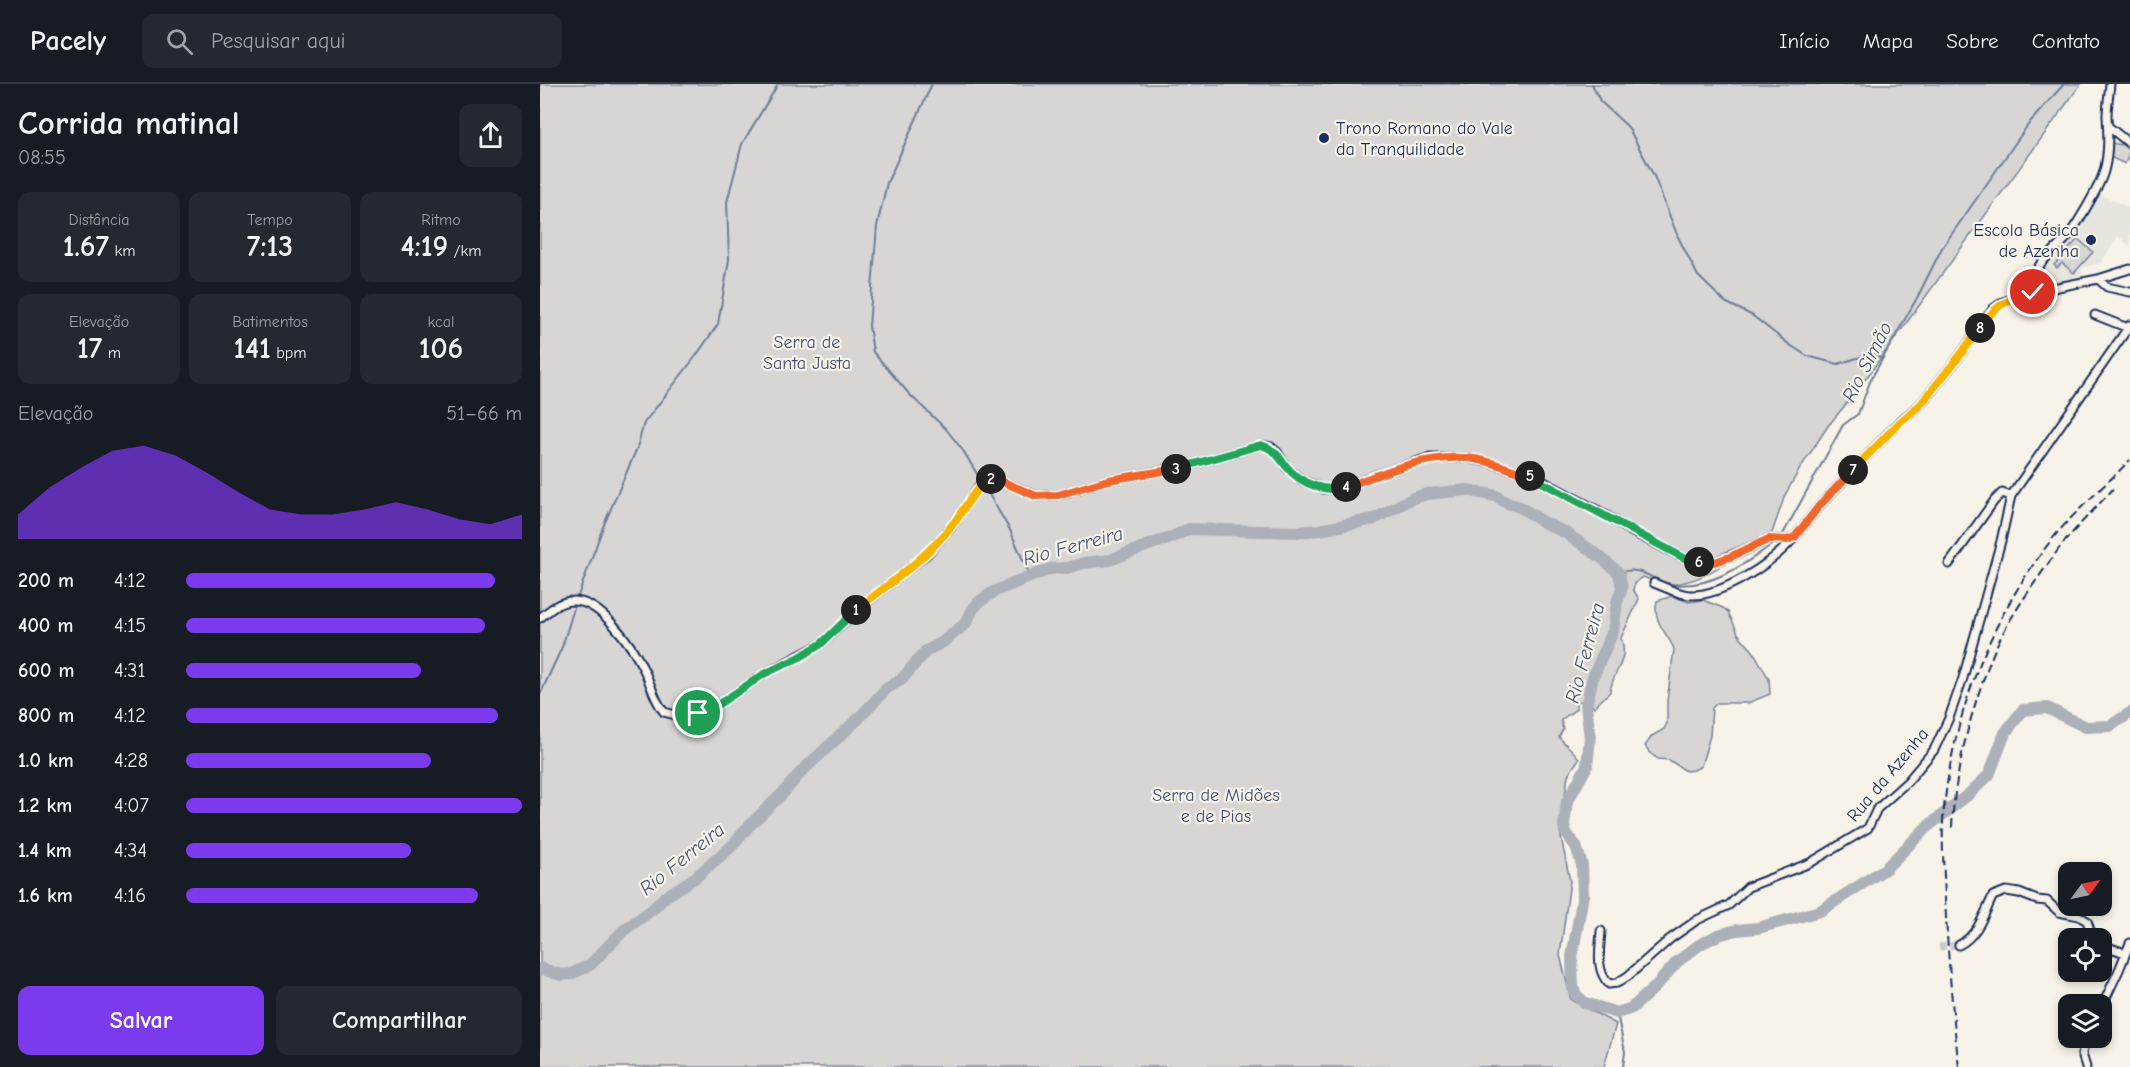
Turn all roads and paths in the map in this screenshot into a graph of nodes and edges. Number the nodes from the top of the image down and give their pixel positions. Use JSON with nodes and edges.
{"nodes":[{"id":1,"x":2110,"y":84,"type":"edge"},
{"id":2,"x":2109,"y":127,"type":"junction"},
{"id":3,"x":2130,"y":144,"type":"edge"},
{"id":4,"x":2130,"y":269,"type":"edge"},
{"id":5,"x":2098,"y":279,"type":"junction"},
{"id":6,"x":2033,"y":292,"type":"junction"},
{"id":7,"x":2130,"y":292,"type":"edge"},
{"id":8,"x":2095,"y":315,"type":"dead end"},
{"id":9,"x":2129,"y":326,"type":"edge"},
{"id":10,"x":2011,"y":496,"type":"junction"},
{"id":11,"x":1791,"y":539,"type":"junction"},
{"id":12,"x":1949,"y":564,"type":"dead end"},
{"id":13,"x":1654,"y":583,"type":"dead end"},
{"id":14,"x":540,"y":618,"type":"edge"},
{"id":15,"x":2089,"y":928,"type":"edge"},
{"id":16,"x":1601,"y":931,"type":"dead end"},
{"id":17,"x":2130,"y":943,"type":"edge"},
{"id":18,"x":1959,"y":945,"type":"tunnel mouth"},
{"id":19,"x":2112,"y":948,"type":"edge"},
{"id":20,"x":2125,"y":953,"type":"junction"},
{"id":21,"x":2108,"y":994,"type":"edge"},
{"id":22,"x":2083,"y":1048,"type":"edge"},
{"id":23,"x":2086,"y":1067,"type":"edge"}],
"edges":[{"from":1,"to":2,"type":"street"},
{"from":2,"to":3,"type":"street"},
{"from":2,"to":6,"type":"street"},
{"from":4,"to":5,"type":"street"},
{"from":5,"to":6,"type":"street"},
{"from":5,"to":7,"type":"street"},
{"from":6,"to":11,"type":"street"},
{"from":8,"to":9,"type":"street"},
{"from":9,"to":10,"type":"street","name":"Rua da Azenha"},
{"from":10,"to":12,"type":"street"},
{"from":10,"to":16,"type":"street","name":"Rua da Azenha"},
{"from":11,"to":13,"type":"street"},
{"from":11,"to":14,"type":"street"},
{"from":15,"to":18,"type":"street"},
{"from":17,"to":20,"type":"street"},
{"from":19,"to":20,"type":"street"},
{"from":20,"to":21,"type":"street"},
{"from":22,"to":23,"type":"street"}]}
